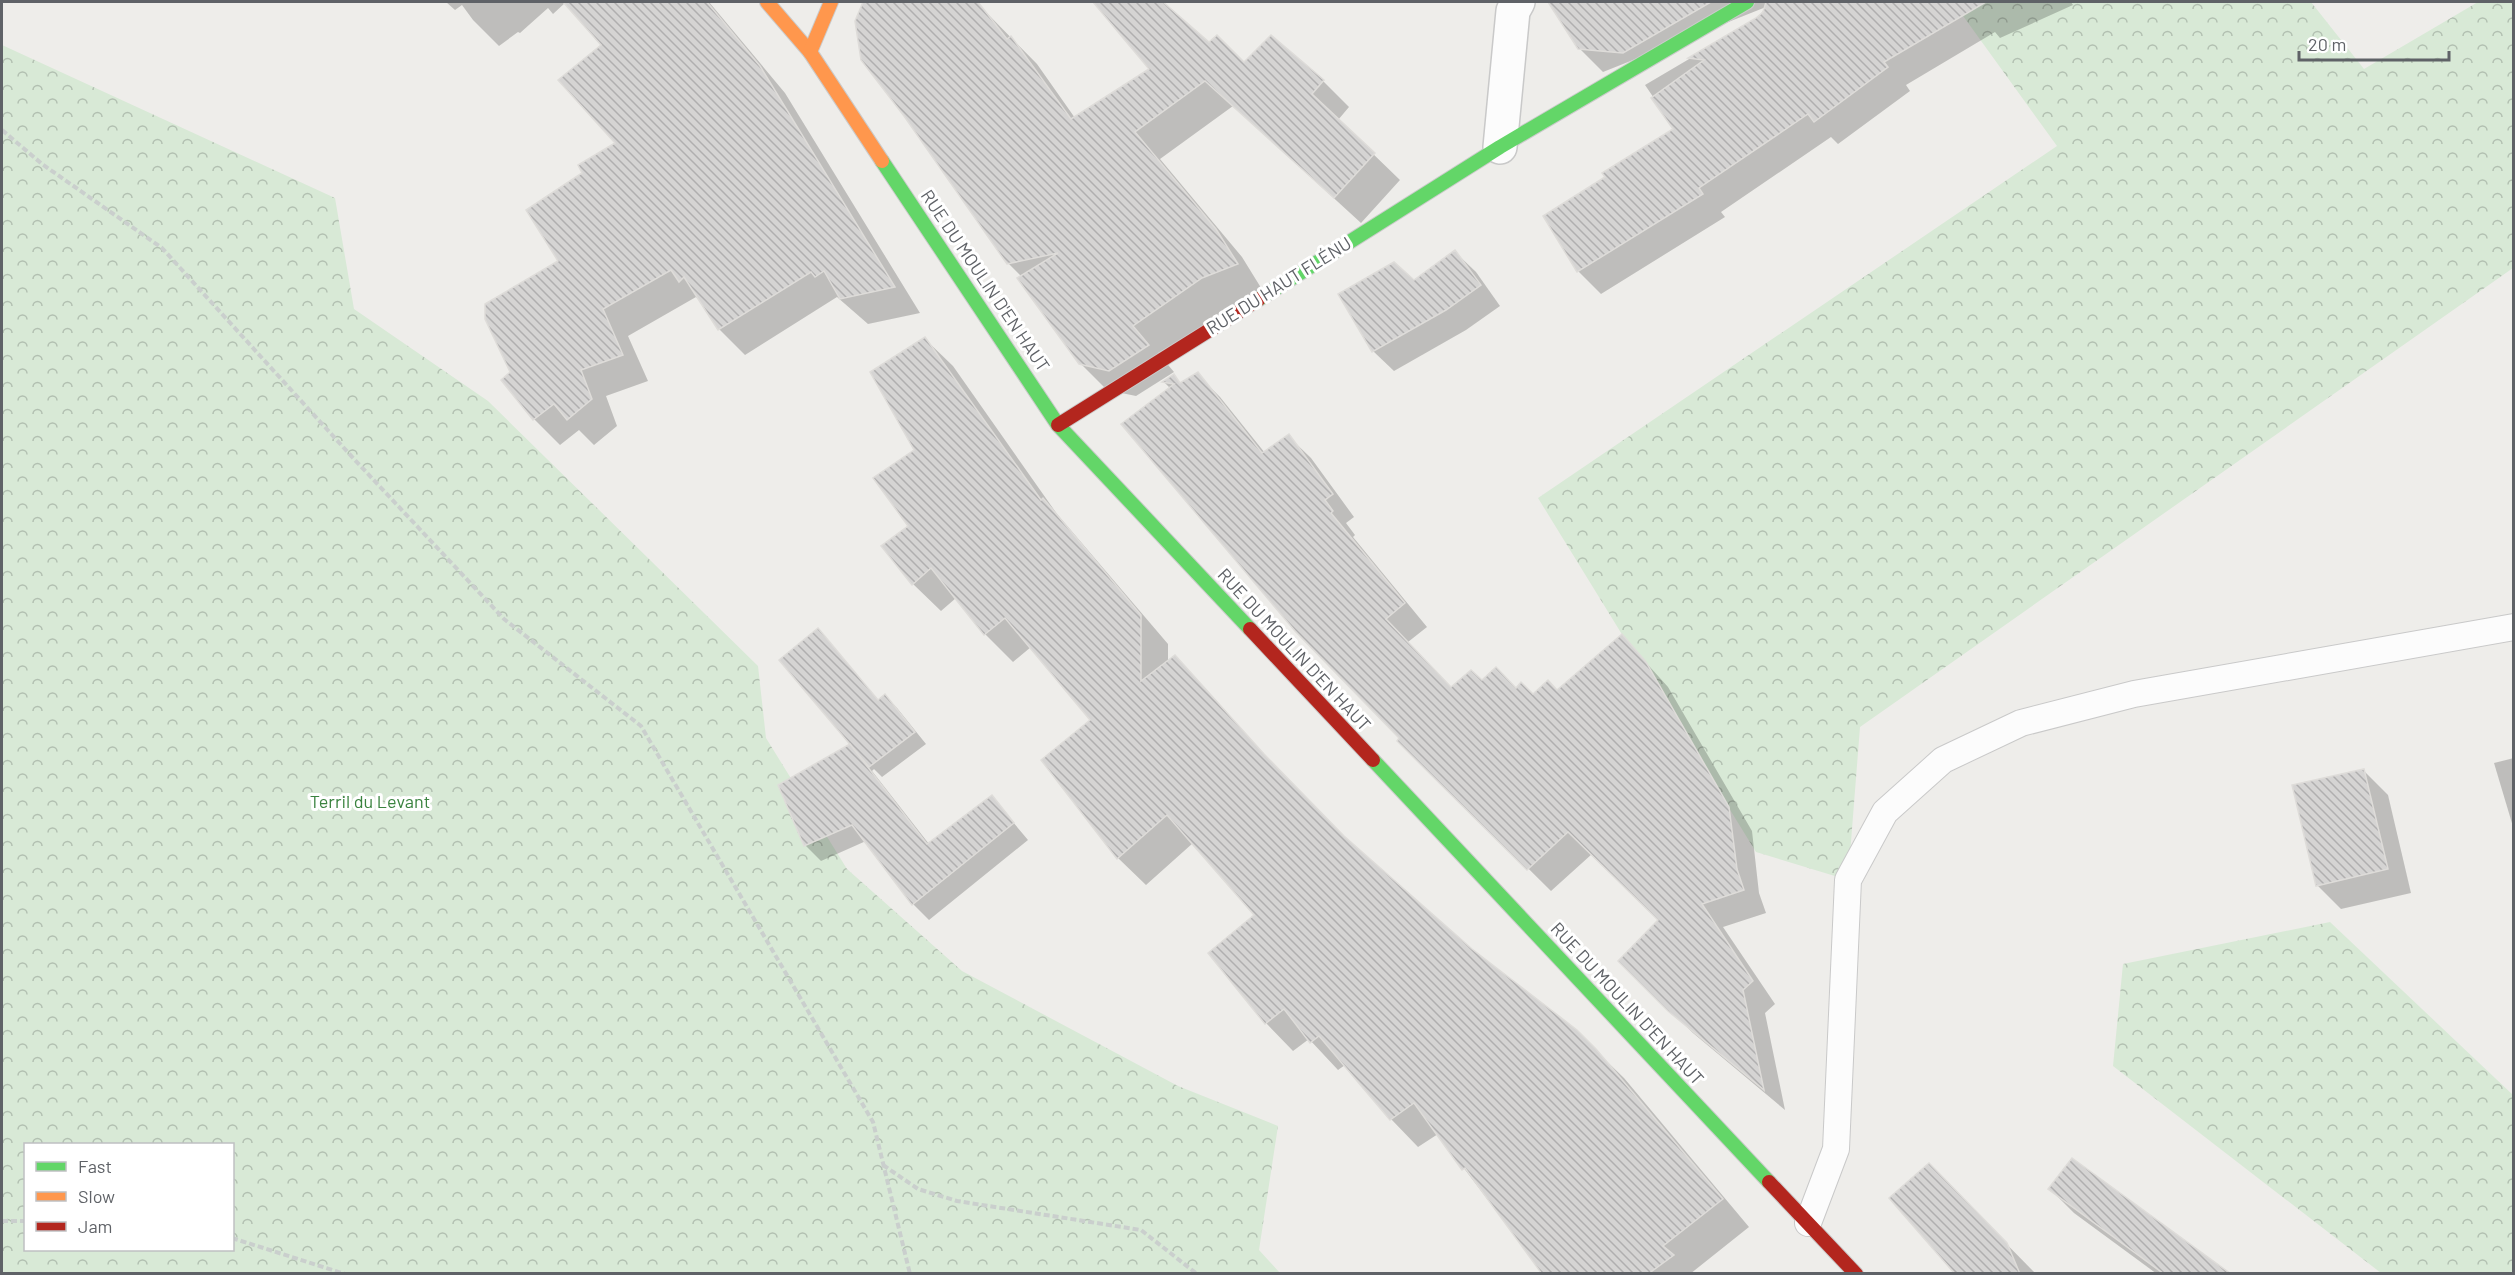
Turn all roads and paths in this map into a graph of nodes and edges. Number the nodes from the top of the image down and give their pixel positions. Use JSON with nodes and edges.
{"nodes":[{"id":1,"x":767,"y":2,"type":"edge"},
{"id":2,"x":831,"y":2,"type":"edge"},
{"id":3,"x":1518,"y":2,"type":"edge"},
{"id":4,"x":1747,"y":2,"type":"edge"},
{"id":5,"x":810,"y":52,"type":"junction"},
{"id":6,"x":2,"y":130,"type":"edge"},
{"id":7,"x":1500,"y":147,"type":"junction"},
{"id":8,"x":1058,"y":425,"type":"junction"},
{"id":9,"x":2514,"y":627,"type":"edge"},
{"id":10,"x":883,"y":1165,"type":"junction"},
{"id":11,"x":2,"y":1221,"type":"edge"},
{"id":12,"x":24,"y":1221,"type":"edge"},
{"id":13,"x":1808,"y":1223,"type":"junction"},
{"id":14,"x":234,"y":1239,"type":"edge"},
{"id":15,"x":345,"y":1274,"type":"edge"},
{"id":16,"x":910,"y":1274,"type":"edge"},
{"id":17,"x":1197,"y":1274,"type":"edge"},
{"id":18,"x":1856,"y":1274,"type":"edge"}],
"edges":[{"from":1,"to":5,"type":"street","name":"RUE DU MOULIN D'EN HAUT"},
{"from":2,"to":5,"type":"street"},
{"from":3,"to":7,"type":"street"},
{"from":4,"to":7,"type":"street","name":"RUE DU HAUT FLÉNU"},
{"from":5,"to":8,"type":"street","name":"RUE DU MOULIN D'EN HAUT"},
{"from":6,"to":10,"type":"path"},
{"from":7,"to":8,"type":"street","name":"RUE DU HAUT FLÉNU"},
{"from":8,"to":13,"type":"street","name":"RUE DU MOULIN D'EN HAUT"},
{"from":9,"to":13,"type":"lane"},
{"from":10,"to":16,"type":"path"},
{"from":10,"to":17,"type":"path"},
{"from":11,"to":12,"type":"path"},
{"from":13,"to":18,"type":"street","name":"RUE DU MOULIN D'EN HAUT"},
{"from":14,"to":15,"type":"path"}]}
